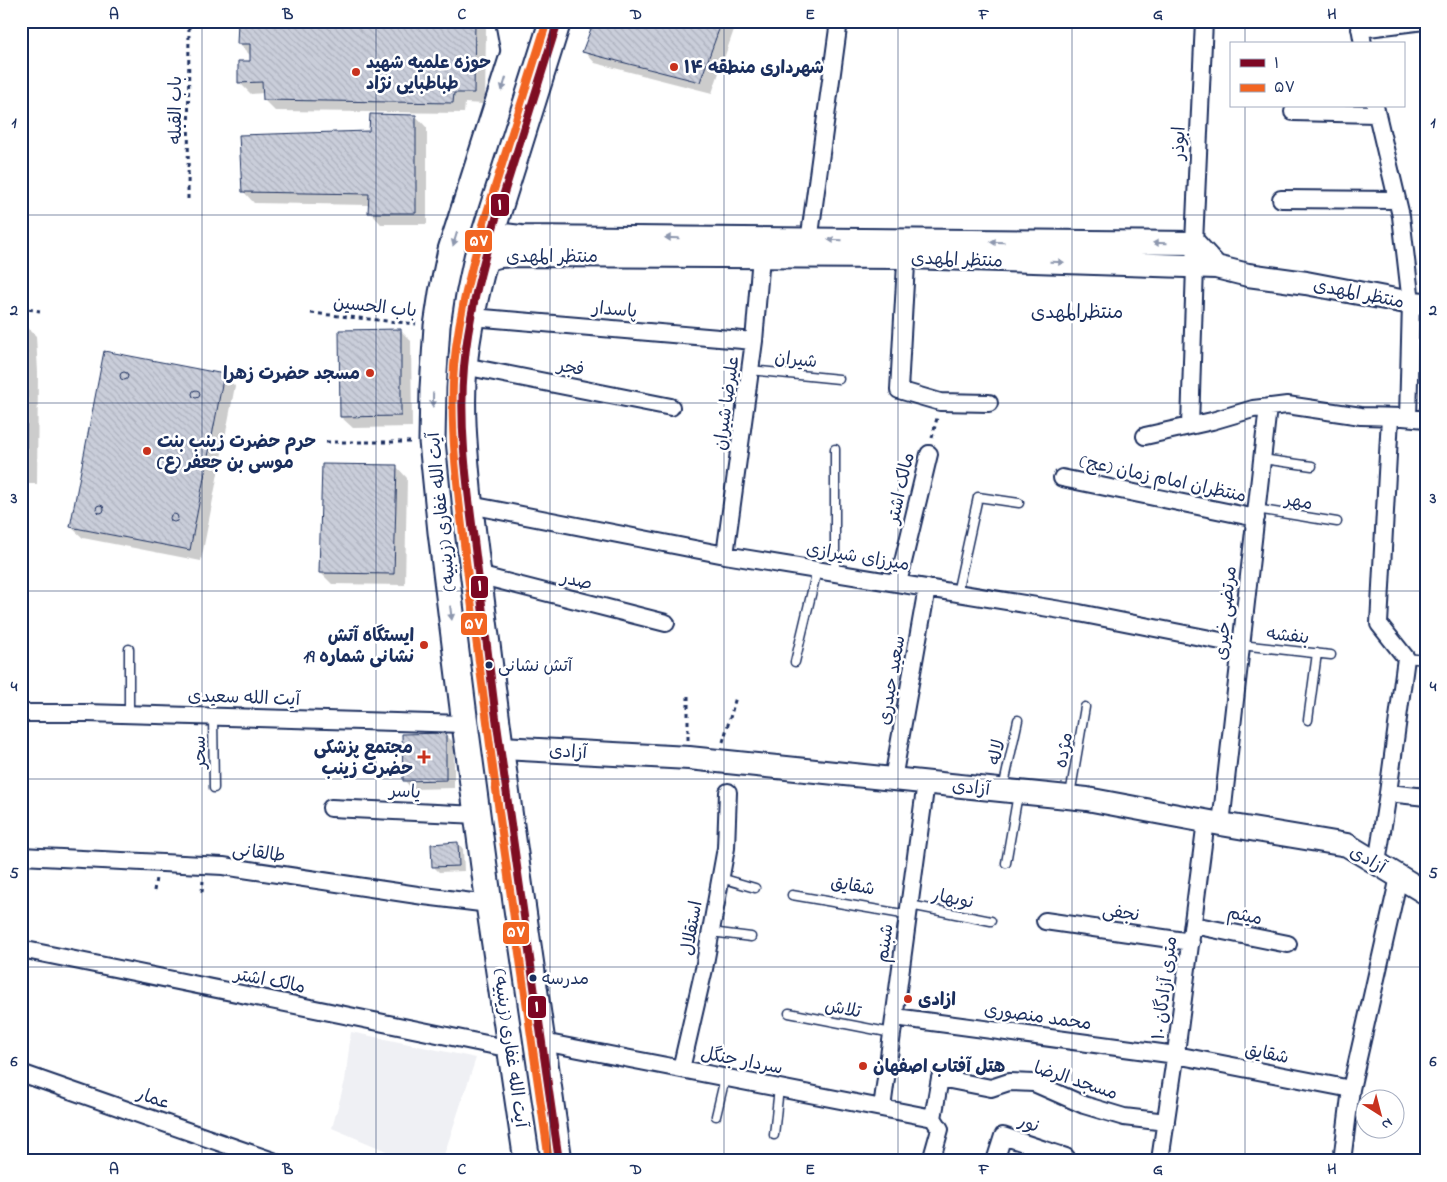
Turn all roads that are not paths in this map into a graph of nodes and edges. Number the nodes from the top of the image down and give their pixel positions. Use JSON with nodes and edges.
{"nodes":[{"id":1,"x":507,"y":21,"type":"edge"},
{"id":2,"x":524,"y":21,"type":"edge"},
{"id":3,"x":558,"y":21,"type":"edge"},
{"id":4,"x":839,"y":21,"type":"edge"},
{"id":5,"x":1204,"y":21,"type":"edge"},
{"id":6,"x":1424,"y":21,"type":"edge"},
{"id":7,"x":1360,"y":31,"type":"edge"},
{"id":8,"x":513,"y":53,"type":"junction"},
{"id":9,"x":1375,"y":110,"type":"edge"},
{"id":10,"x":1294,"y":112,"type":"dead end"},
{"id":11,"x":1281,"y":199,"type":"dead end"},
{"id":12,"x":1397,"y":200,"type":"junction"},
{"id":13,"x":493,"y":228,"type":"junction"},
{"id":14,"x":1194,"y":243,"type":"junction"},
{"id":15,"x":520,"y":246,"type":"junction"},
{"id":16,"x":809,"y":248,"type":"junction"},
{"id":17,"x":907,"y":249,"type":"junction"},
{"id":18,"x":761,"y":256,"type":"junction"},
{"id":19,"x":484,"y":260,"type":"junction"},
{"id":20,"x":1205,"y":267,"type":"junction"},
{"id":21,"x":1419,"y":304,"type":"edge"},
{"id":22,"x":472,"y":317,"type":"junction"},
{"id":23,"x":754,"y":341,"type":"junction"},
{"id":24,"x":464,"y":366,"type":"junction"},
{"id":25,"x":750,"y":370,"type":"junction"},
{"id":26,"x":838,"y":379,"type":"dead end"},
{"id":27,"x":989,"y":403,"type":"dead end"},
{"id":28,"x":671,"y":407,"type":"dead end"},
{"id":29,"x":1268,"y":407,"type":"junction"},
{"id":30,"x":1390,"y":417,"type":"junction"},
{"id":31,"x":1408,"y":417,"type":"junction"},
{"id":32,"x":1426,"y":419,"type":"edge"},
{"id":33,"x":1190,"y":426,"type":"junction"},
{"id":34,"x":1145,"y":436,"type":"dead end"},
{"id":35,"x":835,"y":449,"type":"dead end"},
{"id":36,"x":929,"y":454,"type":"road end"},
{"id":37,"x":1262,"y":459,"type":"junction"},
{"id":38,"x":1312,"y":466,"type":"dead end"},
{"id":39,"x":1062,"y":478,"type":"dead end"},
{"id":40,"x":1019,"y":504,"type":"dead end"},
{"id":41,"x":470,"y":505,"type":"junction"},
{"id":42,"x":1256,"y":513,"type":"junction"},
{"id":43,"x":1337,"y":522,"type":"dead end"},
{"id":44,"x":725,"y":556,"type":"junction"},
{"id":45,"x":817,"y":570,"type":"junction"},
{"id":46,"x":835,"y":573,"type":"junction"},
{"id":47,"x":478,"y":575,"type":"junction"},
{"id":48,"x":898,"y":583,"type":"junction"},
{"id":49,"x":927,"y":588,"type":"junction"},
{"id":50,"x":957,"y":593,"type":"junction"},
{"id":51,"x":666,"y":623,"type":"dead end"},
{"id":52,"x":1241,"y":645,"type":"junction"},
{"id":53,"x":129,"y":648,"type":"dead end"},
{"id":54,"x":1317,"y":653,"type":"junction"},
{"id":55,"x":1331,"y":655,"type":"dead end"},
{"id":56,"x":1406,"y":658,"type":"junction"},
{"id":57,"x":1426,"y":660,"type":"edge"},
{"id":58,"x":795,"y":662,"type":"dead end"},
{"id":59,"x":1085,"y":707,"type":"dead end"},
{"id":60,"x":21,"y":713,"type":"edge"},
{"id":61,"x":129,"y":714,"type":"junction"},
{"id":62,"x":213,"y":716,"type":"junction"},
{"id":63,"x":1018,"y":720,"type":"dead end"},
{"id":64,"x":1308,"y":720,"type":"dead end"},
{"id":65,"x":465,"y":724,"type":"junction"},
{"id":66,"x":500,"y":748,"type":"junction"},
{"id":67,"x":893,"y":779,"type":"junction"},
{"id":68,"x":926,"y":782,"type":"junction"},
{"id":69,"x":214,"y":788,"type":"dead end"},
{"id":70,"x":1010,"y":791,"type":"junction"},
{"id":71,"x":728,"y":792,"type":"dead end"},
{"id":72,"x":1388,"y":793,"type":"junction"},
{"id":73,"x":1069,"y":797,"type":"junction"},
{"id":74,"x":1426,"y":797,"type":"edge"},
{"id":75,"x":331,"y":808,"type":"dead end"},
{"id":76,"x":478,"y":815,"type":"junction"},
{"id":77,"x":1213,"y":823,"type":"junction"},
{"id":78,"x":21,"y":856,"type":"edge"},
{"id":79,"x":1006,"y":863,"type":"dead end"},
{"id":80,"x":1377,"y":863,"type":"junction"},
{"id":81,"x":1399,"y":877,"type":"junction"},
{"id":82,"x":720,"y":878,"type":"junction"},
{"id":83,"x":519,"y":881,"type":"junction"},
{"id":84,"x":754,"y":888,"type":"dead end"},
{"id":85,"x":1426,"y":893,"type":"edge"},
{"id":86,"x":488,"y":895,"type":"junction"},
{"id":87,"x":792,"y":895,"type":"dead end"},
{"id":88,"x":909,"y":910,"type":"junction"},
{"id":89,"x":991,"y":921,"type":"dead end"},
{"id":90,"x":1045,"y":921,"type":"dead end"},
{"id":91,"x":1193,"y":924,"type":"junction"},
{"id":92,"x":711,"y":932,"type":"junction"},
{"id":93,"x":751,"y":937,"type":"dead end"},
{"id":94,"x":527,"y":939,"type":"junction"},
{"id":95,"x":1190,"y":942,"type":"junction"},
{"id":96,"x":496,"y":944,"type":"junction"},
{"id":97,"x":1288,"y":944,"type":"dead end"},
{"id":98,"x":21,"y":949,"type":"edge"},
{"id":99,"x":789,"y":1013,"type":"dead end"},
{"id":100,"x":893,"y":1025,"type":"junction"},
{"id":101,"x":542,"y":1042,"type":"junction"},
{"id":102,"x":511,"y":1049,"type":"junction"},
{"id":103,"x":1176,"y":1055,"type":"junction"},
{"id":104,"x":681,"y":1069,"type":"junction"},
{"id":105,"x":21,"y":1073,"type":"edge"},
{"id":106,"x":726,"y":1078,"type":"junction"},
{"id":107,"x":779,"y":1088,"type":"junction"},
{"id":108,"x":1351,"y":1089,"type":"junction"},
{"id":109,"x":882,"y":1108,"type":"junction"},
{"id":110,"x":716,"y":1116,"type":"dead end"},
{"id":111,"x":933,"y":1118,"type":"junction"},
{"id":112,"x":1166,"y":1122,"type":"junction"},
{"id":113,"x":774,"y":1135,"type":"dead end"},
{"id":114,"x":1066,"y":1157,"type":"dead end"},
{"id":115,"x":1163,"y":1160,"type":"edge"},
{"id":116,"x":274,"y":1161,"type":"edge"},
{"id":117,"x":527,"y":1161,"type":"edge"},
{"id":118,"x":559,"y":1161,"type":"edge"},
{"id":119,"x":931,"y":1161,"type":"edge"},
{"id":120,"x":996,"y":1161,"type":"edge"},
{"id":121,"x":1342,"y":1161,"type":"edge"}],
"edges":[{"from":1,"to":8,"type":"street"},
{"from":2,"to":8,"type":"main road","name":"آیت الله غفاری (زینبیه)"},
{"from":3,"to":13,"type":"main road","name":"آیت الله غفاری (زینبیه)"},
{"from":4,"to":16,"type":"street"},
{"from":5,"to":14,"type":"street","name":"ابوذر"},
{"from":6,"to":7,"type":"street"},
{"from":8,"to":65,"type":"main road","name":"آیت الله غفاری (زینبیه)","one_way":true},
{"from":9,"to":10,"type":"street"},
{"from":9,"to":12,"type":"street"},
{"from":11,"to":12,"type":"street"},
{"from":12,"to":21,"type":"street"},
{"from":13,"to":15,"type":"street"},
{"from":13,"to":19,"type":"main road","name":"آیت الله غفاری (زینبیه)"},
{"from":14,"to":17,"type":"street","one_way":true},
{"from":14,"to":20,"type":"street"},
{"from":16,"to":15,"type":"street","one_way":true},
{"from":15,"to":18,"type":"street","name":"منتظر المهدی"},
{"from":15,"to":19,"type":"street","name":"منتظر المهدی"},
{"from":16,"to":17,"type":"street","name":"منتظر المهدی"},
{"from":16,"to":18,"type":"street","name":"منتظر المهدی"},
{"from":17,"to":20,"type":"street","name":"منتظر المهدی","one_way":true},
{"from":17,"to":27,"type":"street"},
{"from":18,"to":23,"type":"street","name":"علیرضا شیران"},
{"from":19,"to":22,"type":"main road","name":"آیت الله غفاری (زینبیه)"},
{"from":20,"to":21,"type":"street","name":"منتظر المهدی"},
{"from":20,"to":33,"type":"street"},
{"from":21,"to":31,"type":"street"},
{"from":22,"to":23,"type":"street","name":"پاسدار"},
{"from":22,"to":24,"type":"main road","name":"آیت الله غفاری (زینبیه)"},
{"from":23,"to":25,"type":"street","name":"علیرضا شیران"},
{"from":24,"to":28,"type":"street","name":"فجر"},
{"from":24,"to":41,"type":"main road","name":"آیت الله غفاری (زینبیه)"},
{"from":25,"to":26,"type":"lane","name":"شیران"},
{"from":25,"to":44,"type":"street","name":"علیرضا شیران"},
{"from":29,"to":30,"type":"street"},
{"from":29,"to":33,"type":"street"},
{"from":29,"to":37,"type":"street","name":"مرتضی خیری"},
{"from":30,"to":31,"type":"street"},
{"from":30,"to":56,"type":"street"},
{"from":31,"to":32,"type":"street"},
{"from":33,"to":34,"type":"street"},
{"from":35,"to":46,"type":"lane"},
{"from":36,"to":48,"type":"street","name":"مالک اشتر"},
{"from":37,"to":38,"type":"lane"},
{"from":37,"to":42,"type":"street","name":"مرتضی خیری"},
{"from":39,"to":42,"type":"street","name":"منتظران امام زمان (عج)"},
{"from":40,"to":50,"type":"lane"},
{"from":41,"to":44,"type":"street","name":"میرزای شیرازی"},
{"from":41,"to":47,"type":"main road","name":"آیت الله غفاری (زینبیه)"},
{"from":42,"to":43,"type":"lane","name":"مهر"},
{"from":42,"to":52,"type":"street","name":"مرتضی خیری"},
{"from":44,"to":45,"type":"street","name":"میرزای شیرازی"},
{"from":45,"to":46,"type":"street","name":"میرزای شیرازی"},
{"from":45,"to":58,"type":"lane"},
{"from":46,"to":48,"type":"street","name":"میرزای شیرازی"},
{"from":47,"to":51,"type":"street","name":"صدر"},
{"from":47,"to":66,"type":"main road","name":"آیت الله غفاری (زینبیه)"},
{"from":48,"to":49,"type":"street","name":"میرزای شیرازی"},
{"from":49,"to":50,"type":"street","name":"میرزای شیرازی"},
{"from":49,"to":67,"type":"street","name":"سعید حیدری"},
{"from":50,"to":52,"type":"street","name":"میرزای شیرازی"},
{"from":52,"to":54,"type":"lane","name":"بنفشه"},
{"from":52,"to":77,"type":"street","name":"مرتضی خیری"},
{"from":53,"to":61,"type":"lane"},
{"from":54,"to":55,"type":"lane","name":"بنفشه"},
{"from":54,"to":64,"type":"lane"},
{"from":56,"to":57,"type":"lane"},
{"from":56,"to":72,"type":"street"},
{"from":59,"to":73,"type":"lane","name":"مژده"},
{"from":60,"to":61,"type":"street","name":"آیت الله سعیدی"},
{"from":61,"to":62,"type":"street","name":"آیت الله سعیدی"},
{"from":62,"to":65,"type":"street","name":"آیت الله سعیدی"},
{"from":62,"to":69,"type":"lane","name":"سحر"},
{"from":63,"to":70,"type":"lane","name":"لاله"},
{"from":65,"to":76,"type":"main road","name":"آیت الله غفاری (زینبیه)"},
{"from":66,"to":67,"type":"street","name":"آزادی"},
{"from":66,"to":83,"type":"main road","name":"آیت الله غفاری (زینبیه)"},
{"from":67,"to":68,"type":"street","name":"آزادی"},
{"from":68,"to":70,"type":"street","name":"آزادی"},
{"from":68,"to":88,"type":"street","name":"شبنم"},
{"from":70,"to":73,"type":"street","name":"آزادی"},
{"from":70,"to":79,"type":"lane"},
{"from":71,"to":82,"type":"street","name":"استقلال"},
{"from":72,"to":74,"type":"street"},
{"from":72,"to":80,"type":"street"},
{"from":73,"to":77,"type":"street","name":"آزادی"},
{"from":75,"to":76,"type":"street","name":"یاسر"},
{"from":76,"to":86,"type":"main road","name":"آیت الله غفاری (زینبیه)"},
{"from":77,"to":80,"type":"street","name":"آزادی"},
{"from":77,"to":91,"type":"street","name":"۱۰ متری آزادگان"},
{"from":78,"to":86,"type":"street","name":"طالقانی"},
{"from":80,"to":81,"type":"street","name":"آزادی"},
{"from":81,"to":85,"type":"street","name":"آزادی"},
{"from":81,"to":108,"type":"street"},
{"from":82,"to":84,"type":"lane"},
{"from":82,"to":92,"type":"street","name":"استقلال"},
{"from":83,"to":86,"type":"main road"},
{"from":83,"to":94,"type":"main road","name":"آیت الله غفاری (زینبیه)"},
{"from":86,"to":96,"type":"main road","name":"آیت الله غفاری (زینبیه)"},
{"from":87,"to":88,"type":"lane","name":"شقایق"},
{"from":88,"to":89,"type":"lane","name":"نوبهار"},
{"from":88,"to":100,"type":"street","name":"شبنم"},
{"from":90,"to":95,"type":"street","name":"نجفی"},
{"from":91,"to":95,"type":"street","name":"۱۰ متری آزادگان"},
{"from":91,"to":97,"type":"street","name":"میثم"},
{"from":92,"to":93,"type":"lane"},
{"from":92,"to":104,"type":"street","name":"استقلال"},
{"from":94,"to":96,"type":"main road"},
{"from":94,"to":101,"type":"main road","name":"آیت الله غفاری (زینبیه)"},
{"from":95,"to":103,"type":"street","name":"۱۰ متری آزادگان"},
{"from":96,"to":102,"type":"main road","name":"آیت الله غفاری (زینبیه)"},
{"from":98,"to":102,"type":"street","name":"مالک اشتر"},
{"from":99,"to":100,"type":"lane","name":"تلاش"},
{"from":100,"to":103,"type":"street","name":"محمد منصوری"},
{"from":100,"to":109,"type":"street","name":"شبنم"},
{"from":101,"to":104,"type":"street","name":"سردار جنگل"},
{"from":101,"to":118,"type":"main road","name":"آیت الله غفاری (زینبیه)"},
{"from":102,"to":117,"type":"main road","name":"آیت الله غفاری (زینبیه)"},
{"from":103,"to":108,"type":"street","name":"شقایق"},
{"from":103,"to":112,"type":"street","name":"۱۰ متری آزادگان"},
{"from":104,"to":106,"type":"street","name":"سردار جنگل"},
{"from":105,"to":116,"type":"street","name":"عمار"},
{"from":106,"to":107,"type":"street","name":"سردار جنگل"},
{"from":106,"to":110,"type":"lane"},
{"from":107,"to":109,"type":"street","name":"سردار جنگل"},
{"from":107,"to":113,"type":"lane"},
{"from":108,"to":121,"type":"street"},
{"from":109,"to":111,"type":"street","name":"سردار جنگل"},
{"from":111,"to":112,"type":"street","name":"مسجد الرضا"},
{"from":111,"to":119,"type":"street","name":"مسجد الرضا"},
{"from":112,"to":115,"type":"street","name":"۱۰ متری آزادگان"},
{"from":114,"to":120,"type":"street","name":"نور"}]}
